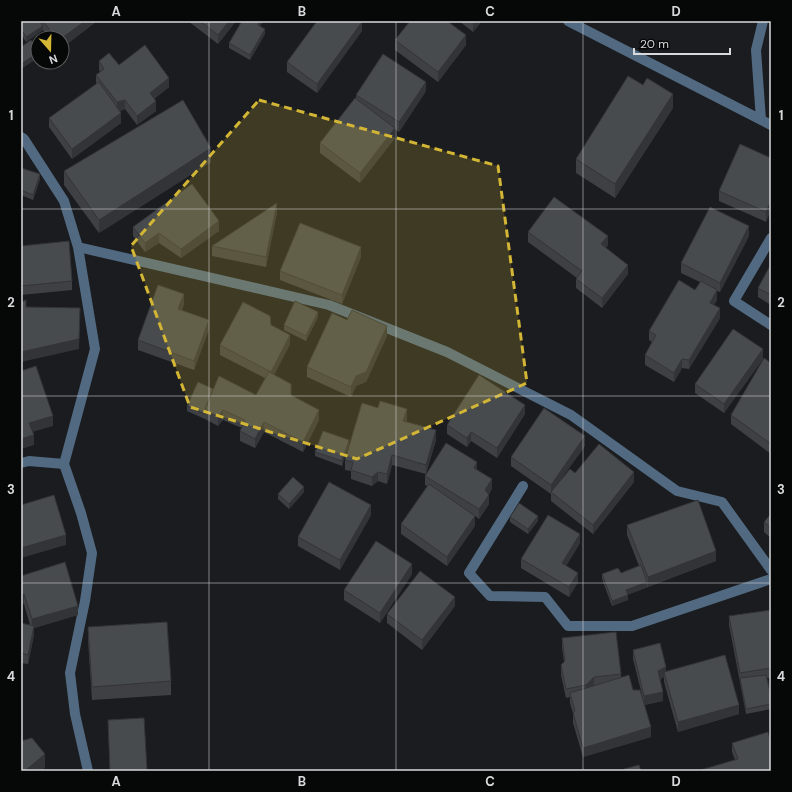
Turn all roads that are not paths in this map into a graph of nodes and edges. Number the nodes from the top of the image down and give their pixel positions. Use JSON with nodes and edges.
{"nodes":[{"id":1,"x":568,"y":21,"type":"edge"},
{"id":2,"x":763,"y":21,"type":"edge"},
{"id":3,"x":761,"y":120,"type":"junction"},
{"id":4,"x":771,"y":125,"type":"edge"},
{"id":5,"x":21,"y":137,"type":"edge"},
{"id":6,"x":771,"y":238,"type":"edge"},
{"id":7,"x":78,"y":247,"type":"junction"},
{"id":8,"x":771,"y":325,"type":"edge"},
{"id":9,"x":21,"y":463,"type":"edge"},
{"id":10,"x":64,"y":464,"type":"junction"},
{"id":11,"x":523,"y":486,"type":"dead end"},
{"id":12,"x":771,"y":570,"type":"edge"},
{"id":13,"x":771,"y":579,"type":"edge"},
{"id":14,"x":88,"y":771,"type":"edge"}],
"edges":[{"from":1,"to":3,"type":"street"},
{"from":2,"to":3,"type":"street"},
{"from":3,"to":4,"type":"street"},
{"from":5,"to":7,"type":"street"},
{"from":6,"to":8,"type":"street"},
{"from":7,"to":10,"type":"street"},
{"from":7,"to":12,"type":"street"},
{"from":9,"to":10,"type":"street"},
{"from":10,"to":14,"type":"street"},
{"from":11,"to":13,"type":"street"}]}
